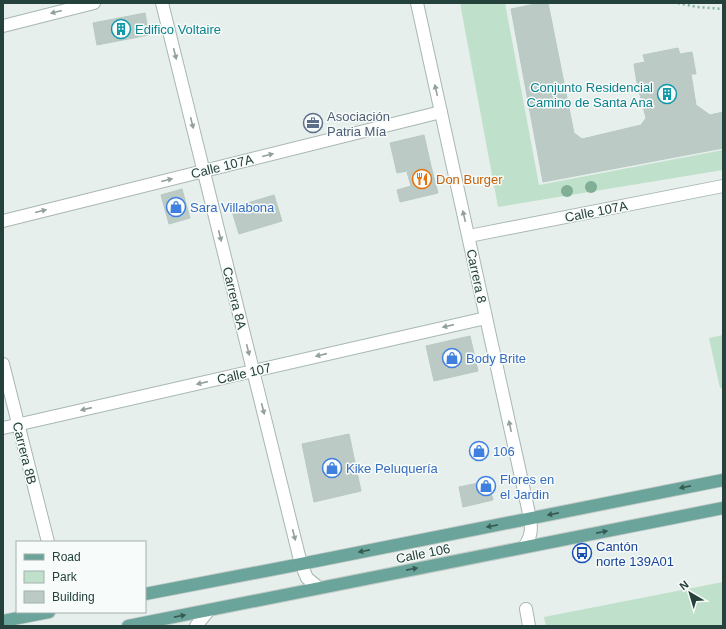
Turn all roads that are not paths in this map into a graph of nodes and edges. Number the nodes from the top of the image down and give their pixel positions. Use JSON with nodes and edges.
{"nodes":[{"id":1,"x":94,"y":3,"type":"edge"},
{"id":2,"x":162,"y":3,"type":"edge"},
{"id":3,"x":417,"y":3,"type":"edge"},
{"id":4,"x":3,"y":26,"type":"edge"},
{"id":5,"x":441,"y":112,"type":"junction"},
{"id":6,"x":204,"y":171,"type":"junction"},
{"id":7,"x":723,"y":186,"type":"edge"},
{"id":8,"x":3,"y":221,"type":"edge"},
{"id":9,"x":469,"y":236,"type":"junction"},
{"id":10,"x":486,"y":318,"type":"junction"},
{"id":11,"x":3,"y":364,"type":"edge"},
{"id":12,"x":253,"y":371,"type":"junction"},
{"id":13,"x":18,"y":425,"type":"junction"},
{"id":14,"x":3,"y":428,"type":"edge"},
{"id":15,"x":723,"y":480,"type":"edge"},
{"id":16,"x":723,"y":508,"type":"edge"},
{"id":17,"x":530,"y":518,"type":"junction"},
{"id":18,"x":48,"y":541,"type":"edge"},
{"id":19,"x":524,"y":547,"type":"junction"},
{"id":20,"x":301,"y":564,"type":"junction"},
{"id":21,"x":319,"y":588,"type":"junction"},
{"id":22,"x":146,"y":594,"type":"edge"},
{"id":23,"x":526,"y":609,"type":"dead end"},
{"id":24,"x":209,"y":610,"type":"junction"},
{"id":25,"x":44,"y":613,"type":"edge"},
{"id":26,"x":3,"y":621,"type":"edge"},
{"id":27,"x":128,"y":626,"type":"edge"},
{"id":28,"x":196,"y":626,"type":"edge"},
{"id":29,"x":529,"y":626,"type":"edge"}],
"edges":[{"from":1,"to":4,"type":"street","one_way":true},
{"from":2,"to":6,"type":"street","name":"Carrera 8A","one_way":true},
{"from":5,"to":3,"type":"street","name":"Carrera 8","one_way":true},
{"from":6,"to":5,"type":"street","name":"Calle 107A","one_way":true},
{"from":9,"to":5,"type":"street","name":"Carrera 8","one_way":true},
{"from":8,"to":6,"type":"street","name":"Calle 107A","one_way":true},
{"from":6,"to":12,"type":"street","name":"Carrera 8A","one_way":true},
{"from":7,"to":9,"type":"street","name":"Calle 107A"},
{"from":9,"to":10,"type":"street","name":"Carrera 8"},
{"from":10,"to":12,"type":"street","name":"Calle 107","one_way":true},
{"from":17,"to":10,"type":"street","name":"Carrera 8","one_way":true},
{"from":11,"to":13,"type":"street","name":"Carrera 8B"},
{"from":12,"to":13,"type":"street","name":"Calle 107","one_way":true},
{"from":12,"to":20,"type":"street","name":"Carrera 8A","one_way":true},
{"from":13,"to":14,"type":"street","name":"Calle 107"},
{"from":13,"to":18,"type":"street","name":"Carrera 8B"},
{"from":15,"to":17,"type":"main road","name":"Calle 106","one_way":true},
{"from":19,"to":16,"type":"main road","name":"Calle 106","one_way":true},
{"from":17,"to":19,"type":"street","name":"Carrera 8"},
{"from":17,"to":20,"type":"main road","name":"Calle 106","one_way":true},
{"from":21,"to":19,"type":"main road","name":"Calle 106","one_way":true},
{"from":20,"to":21,"type":"street","name":"Carrera 8A"},
{"from":20,"to":22,"type":"main road","name":"Calle 106"},
{"from":21,"to":24,"type":"main road","name":"Calle 106"},
{"from":23,"to":29,"type":"street"},
{"from":27,"to":24,"type":"main road","name":"Calle 106","one_way":true},
{"from":24,"to":28,"type":"street"},
{"from":25,"to":26,"type":"main road"}]}
